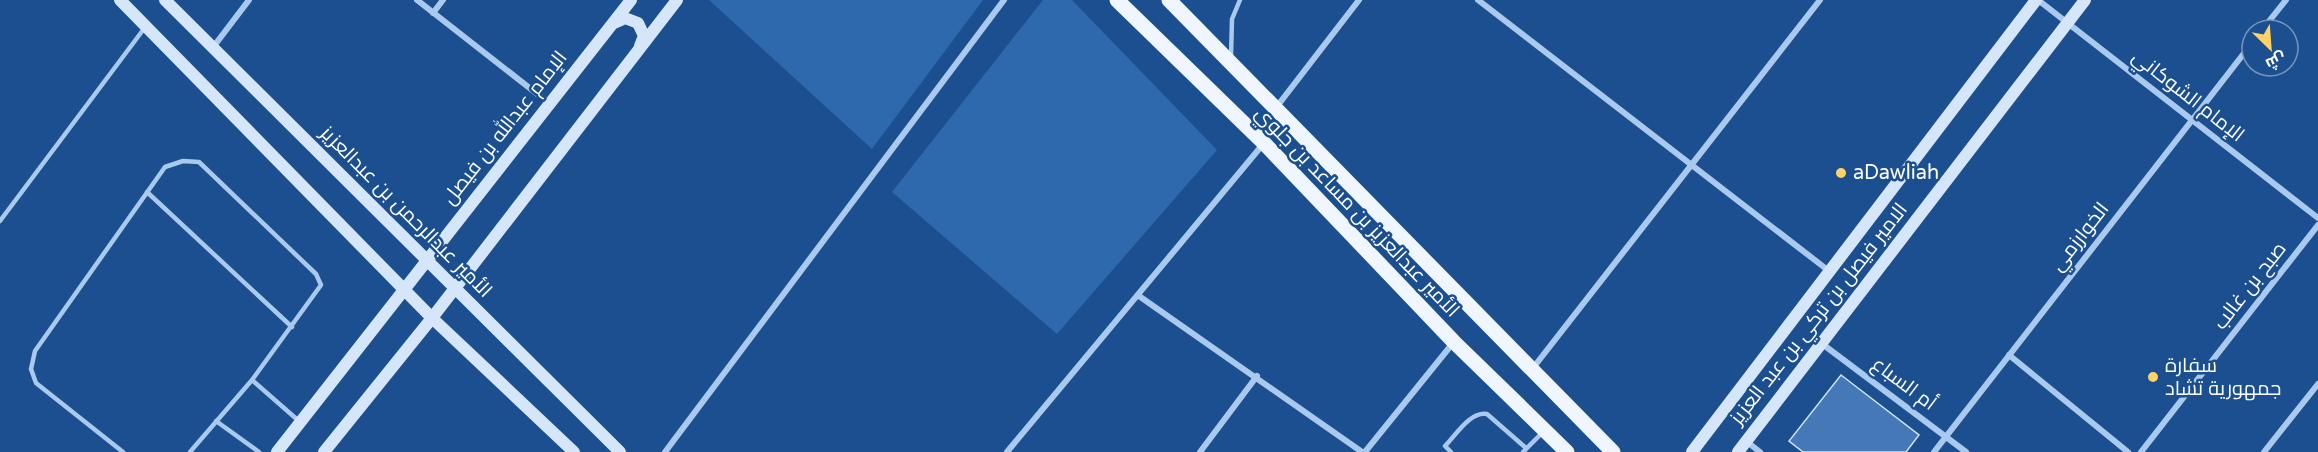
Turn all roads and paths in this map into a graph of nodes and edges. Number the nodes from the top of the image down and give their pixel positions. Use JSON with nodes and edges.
{"nodes":[{"id":1,"x":120,"y":0,"type":"edge"},
{"id":2,"x":165,"y":0,"type":"edge"},
{"id":3,"x":249,"y":0,"type":"edge"},
{"id":4,"x":417,"y":0,"type":"edge"},
{"id":5,"x":442,"y":0,"type":"edge"},
{"id":6,"x":631,"y":0,"type":"edge"},
{"id":7,"x":677,"y":0,"type":"edge"},
{"id":8,"x":1004,"y":0,"type":"edge"},
{"id":9,"x":1117,"y":0,"type":"edge"},
{"id":10,"x":1169,"y":0,"type":"edge"},
{"id":11,"x":1240,"y":0,"type":"edge"},
{"id":12,"x":1359,"y":0,"type":"edge"},
{"id":13,"x":1478,"y":0,"type":"edge"},
{"id":14,"x":1820,"y":0,"type":"edge"},
{"id":15,"x":2037,"y":0,"type":"edge"},
{"id":16,"x":2085,"y":0,"type":"edge"},
{"id":17,"x":2286,"y":0,"type":"edge"},
{"id":18,"x":433,"y":13,"type":"junction"},
{"id":19,"x":2272,"y":18,"type":"edge"},
{"id":20,"x":2067,"y":23,"type":"junction"},
{"id":21,"x":146,"y":26,"type":"junction"},
{"id":22,"x":608,"y":30,"type":"junction"},
{"id":23,"x":214,"y":46,"type":"junction"},
{"id":24,"x":639,"y":50,"type":"junction"},
{"id":25,"x":2240,"y":58,"type":"edge"},
{"id":26,"x":1232,"y":65,"type":"junction"},
{"id":27,"x":550,"y":104,"type":"junction"},
{"id":28,"x":1275,"y":109,"type":"junction"},
{"id":29,"x":2192,"y":120,"type":"junction"},
{"id":30,"x":1264,"y":143,"type":"junction"},
{"id":31,"x":1693,"y":166,"type":"junction"},
{"id":32,"x":147,"y":192,"type":"junction"},
{"id":33,"x":2318,"y":218,"type":"edge"},
{"id":34,"x":0,"y":221,"type":"edge"},
{"id":35,"x":2318,"y":225,"type":"edge"},
{"id":36,"x":425,"y":261,"type":"junction"},
{"id":37,"x":1829,"y":271,"type":"junction"},
{"id":38,"x":403,"y":289,"type":"junction"},
{"id":39,"x":455,"y":289,"type":"junction"},
{"id":40,"x":1139,"y":296,"type":"junction"},
{"id":41,"x":432,"y":318,"type":"junction"},
{"id":42,"x":292,"y":327,"type":"junction"},
{"id":43,"x":1454,"y":342,"type":"junction"},
{"id":44,"x":1821,"y":343,"type":"junction"},
{"id":45,"x":2009,"y":355,"type":"junction"},
{"id":46,"x":1533,"y":368,"type":"junction"},
{"id":47,"x":1257,"y":376,"type":"junction"},
{"id":48,"x":252,"y":380,"type":"junction"},
{"id":49,"x":2318,"y":384,"type":"edge"},
{"id":50,"x":216,"y":421,"type":"junction"},
{"id":51,"x":300,"y":422,"type":"junction"},
{"id":52,"x":1544,"y":430,"type":"junction"},
{"id":53,"x":1946,"y":437,"type":"junction"},
{"id":54,"x":1746,"y":441,"type":"junction"},
{"id":55,"x":1524,"y":450,"type":"edge"},
{"id":56,"x":123,"y":452,"type":"edge"},
{"id":57,"x":190,"y":452,"type":"edge"},
{"id":58,"x":259,"y":452,"type":"edge"},
{"id":59,"x":277,"y":452,"type":"edge"},
{"id":60,"x":324,"y":452,"type":"edge"},
{"id":61,"x":574,"y":452,"type":"edge"},
{"id":62,"x":620,"y":452,"type":"edge"},
{"id":63,"x":666,"y":452,"type":"edge"},
{"id":64,"x":1007,"y":452,"type":"edge"},
{"id":65,"x":1200,"y":452,"type":"edge"},
{"id":66,"x":1363,"y":452,"type":"edge"},
{"id":67,"x":1451,"y":452,"type":"edge"},
{"id":68,"x":1568,"y":452,"type":"edge"},
{"id":69,"x":1613,"y":452,"type":"edge"},
{"id":70,"x":1692,"y":452,"type":"edge"},
{"id":71,"x":1738,"y":452,"type":"edge"},
{"id":72,"x":1760,"y":452,"type":"edge"},
{"id":73,"x":1934,"y":452,"type":"edge"},
{"id":74,"x":1966,"y":452,"type":"edge"},
{"id":75,"x":2128,"y":452,"type":"edge"},
{"id":76,"x":2141,"y":452,"type":"edge"},
{"id":77,"x":2264,"y":452,"type":"edge"}],
"edges":[{"from":1,"to":21,"type":"street"},
{"from":2,"to":23,"type":"street","name":"الأمير عبدالرحمن بن عبدالعزيز"},
{"from":3,"to":23,"type":"street"},
{"from":4,"to":18,"type":"street"},
{"from":5,"to":18,"type":"street"},
{"from":6,"to":22,"type":"street","name":"الإمام عبدالله بن فيصل"},
{"from":7,"to":24,"type":"street"},
{"from":8,"to":63,"type":"street"},
{"from":9,"to":30,"type":"main road","name":"الأمير عبدالعزيز بن مساعد بن جلوي"},
{"from":10,"to":26,"type":"main road","name":"الأمير عبدالعزيز بن مساعد بن جلوي"},
{"from":11,"to":26,"type":"lane"},
{"from":12,"to":28,"type":"street"},
{"from":13,"to":31,"type":"street"},
{"from":14,"to":31,"type":"street"},
{"from":15,"to":20,"type":"street","name":"الإمام الشوكاني"},
{"from":15,"to":37,"type":"street","name":"الامير فيصل بن تركي بن عبد العزيز"},
{"from":16,"to":20,"type":"street","name":"الامير فيصل بن تركي بن عبد العزيز"},
{"from":17,"to":19,"type":"street"},
{"from":18,"to":27,"type":"street"},
{"from":20,"to":29,"type":"street","name":"الإمام الشوكاني"},
{"from":20,"to":44,"type":"street","name":"الامير فيصل بن تركي بن عبد العزيز"},
{"from":21,"to":34,"type":"lane"},
{"from":21,"to":38,"type":"street"},
{"from":22,"to":24,"type":"street"},
{"from":22,"to":27,"type":"street","name":"الإمام عبدالله بن فيصل"},
{"from":23,"to":36,"type":"street","name":"الأمير عبدالرحمن بن عبدالعزيز"},
{"from":24,"to":39,"type":"street"},
{"from":25,"to":29,"type":"street","name":"الخوارزمي"},
{"from":26,"to":28,"type":"main road","name":"الأمير عبدالعزيز بن مساعد بن جلوي"},
{"from":27,"to":36,"type":"street","name":"الإمام عبدالله بن فيصل"},
{"from":28,"to":46,"type":"main road","name":"الأمير عبدالعزيز بن مساعد بن جلوي"},
{"from":29,"to":33,"type":"street","name":"الإمام الشوكاني"},
{"from":29,"to":45,"type":"street","name":"الخوارزمي"},
{"from":30,"to":40,"type":"street"},
{"from":30,"to":43,"type":"main road","name":"الأمير عبدالعزيز بن مساعد بن جلوي"},
{"from":31,"to":37,"type":"street"},
{"from":31,"to":46,"type":"street"},
{"from":32,"to":42,"type":"lane"},
{"from":32,"to":42,"type":"lane"},
{"from":32,"to":56,"type":"lane"},
{"from":35,"to":76,"type":"street","name":"صبح بن غالب"},
{"from":36,"to":38,"type":"street","name":"الإمام عبدالله بن فيصل"},
{"from":36,"to":39,"type":"street","name":"الأمير عبدالرحمن بن عبدالعزيز"},
{"from":37,"to":70,"type":"street","name":"الامير فيصل بن تركي بن عبد العزيز"},
{"from":38,"to":41,"type":"street"},
{"from":38,"to":51,"type":"street","name":"الإمام عبدالله بن فيصل"},
{"from":39,"to":41,"type":"street"},
{"from":39,"to":62,"type":"street","name":"الأمير عبدالرحمن بن عبدالعزيز"},
{"from":40,"to":47,"type":"street"},
{"from":40,"to":64,"type":"street"},
{"from":41,"to":60,"type":"street"},
{"from":41,"to":61,"type":"street"},
{"from":42,"to":48,"type":"lane"},
{"from":43,"to":52,"type":"main road","name":"الأمير عبدالعزيز بن مساعد بن جلوي"},
{"from":43,"to":66,"type":"street"},
{"from":44,"to":53,"type":"street","name":"أم السباع"},
{"from":44,"to":54,"type":"street","name":"الامير فيصل بن تركي بن عبد العزيز"},
{"from":45,"to":53,"type":"street","name":"الخوارزمي"},
{"from":45,"to":75,"type":"street"},
{"from":46,"to":69,"type":"main road","name":"الأمير عبدالعزيز بن مساعد بن جلوي"},
{"from":47,"to":65,"type":"street"},
{"from":47,"to":66,"type":"street"},
{"from":48,"to":50,"type":"lane"},
{"from":48,"to":51,"type":"lane"},
{"from":49,"to":77,"type":"street"},
{"from":50,"to":57,"type":"lane"},
{"from":50,"to":58,"type":"lane"},
{"from":51,"to":59,"type":"street","name":"الإمام عبدالله بن فيصل"},
{"from":52,"to":55,"type":"lane"},
{"from":52,"to":68,"type":"main road","name":"الأمير عبدالعزيز بن مساعد بن جلوي"},
{"from":53,"to":73,"type":"street","name":"الخوارزمي"},
{"from":53,"to":74,"type":"street","name":"أم السباع"},
{"from":54,"to":71,"type":"street","name":"الامير فيصل بن تركي بن عبد العزيز"},
{"from":54,"to":72,"type":"street"},
{"from":55,"to":67,"type":"lane"}]}
